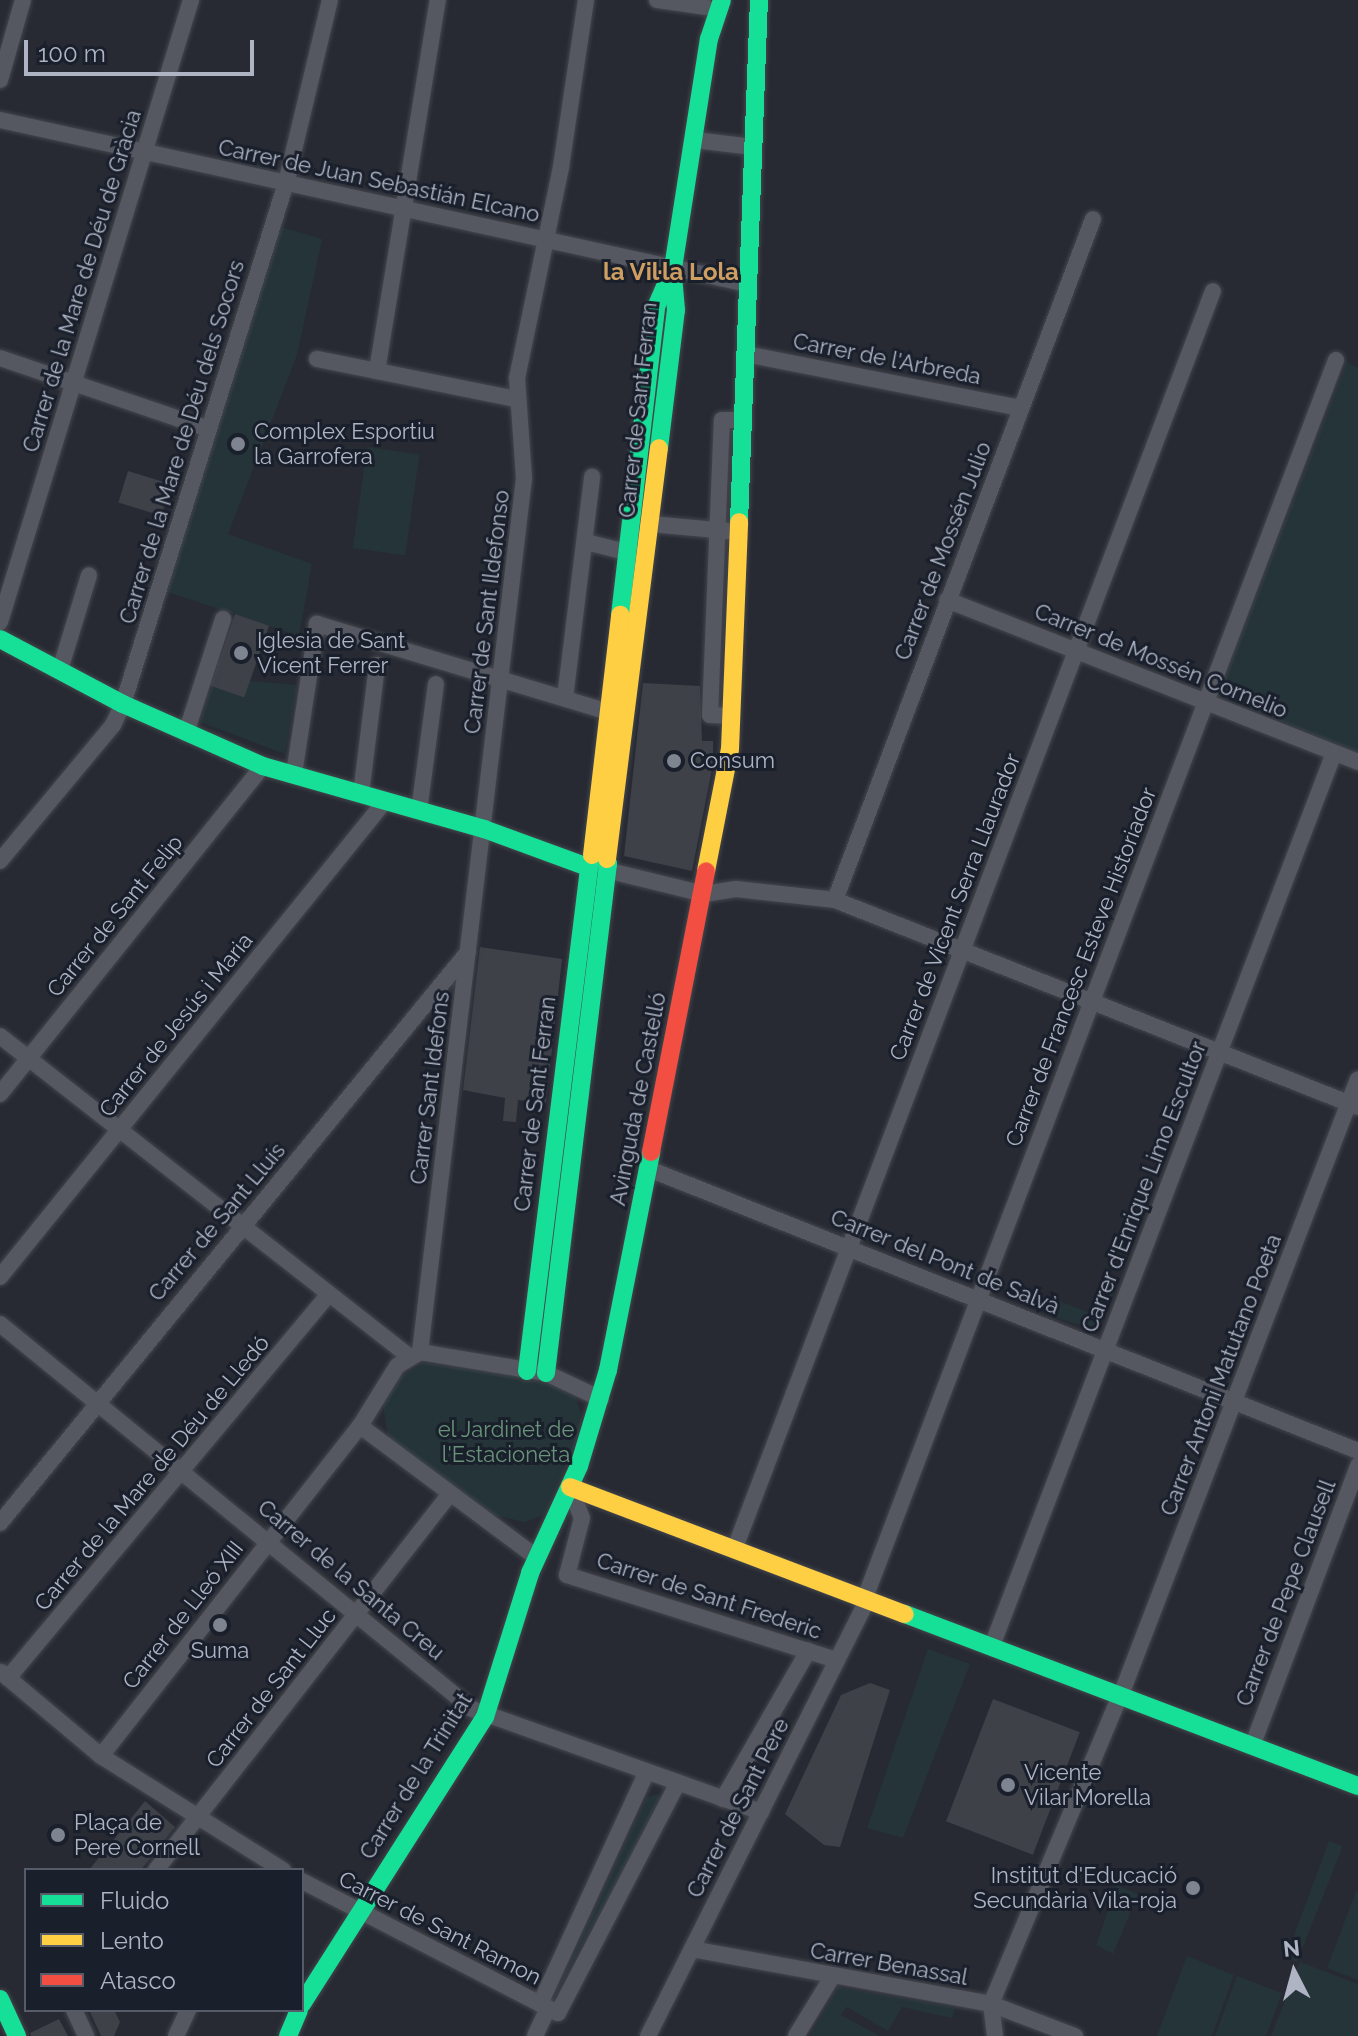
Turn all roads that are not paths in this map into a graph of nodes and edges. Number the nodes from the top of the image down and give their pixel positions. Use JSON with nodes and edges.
{"nodes":[{"id":1,"x":23,"y":0,"type":"edge"},
{"id":2,"x":191,"y":0,"type":"edge"},
{"id":3,"x":330,"y":0,"type":"edge"},
{"id":4,"x":438,"y":0,"type":"edge"},
{"id":5,"x":586,"y":0,"type":"edge"},
{"id":6,"x":657,"y":0,"type":"edge"},
{"id":7,"x":759,"y":0,"type":"edge"},
{"id":8,"x":712,"y":2,"type":"edge"},
{"id":9,"x":0,"y":80,"type":"edge"},
{"id":10,"x":0,"y":120,"type":"edge"},
{"id":11,"x":695,"y":140,"type":"junction"},
{"id":12,"x":753,"y":147,"type":"junction"},
{"id":13,"x":144,"y":152,"type":"junction"},
{"id":14,"x":286,"y":183,"type":"junction"},
{"id":15,"x":408,"y":210,"type":"junction"},
{"id":16,"x":1093,"y":219,"type":"dead end"},
{"id":17,"x":543,"y":240,"type":"junction"},
{"id":18,"x":673,"y":268,"type":"junction"},
{"id":19,"x":748,"y":284,"type":"junction"},
{"id":20,"x":1213,"y":291,"type":"dead end"},
{"id":21,"x":745,"y":354,"type":"junction"},
{"id":22,"x":0,"y":358,"type":"edge"},
{"id":23,"x":317,"y":359,"type":"dead end"},
{"id":24,"x":1336,"y":360,"type":"dead end"},
{"id":25,"x":377,"y":371,"type":"junction"},
{"id":26,"x":74,"y":383,"type":"junction"},
{"id":27,"x":516,"y":399,"type":"junction"},
{"id":28,"x":1021,"y":408,"type":"junction"},
{"id":29,"x":742,"y":420,"type":"junction"},
{"id":30,"x":208,"y":429,"type":"junction"},
{"id":31,"x":592,"y":477,"type":"dead end"},
{"id":32,"x":650,"y":524,"type":"junction"},
{"id":33,"x":718,"y":530,"type":"junction"},
{"id":34,"x":738,"y":531,"type":"junction"},
{"id":35,"x":586,"y":542,"type":"junction"},
{"id":36,"x":626,"y":552,"type":"junction"},
{"id":37,"x":646,"y":558,"type":"junction"},
{"id":38,"x":89,"y":575,"type":"dead end"},
{"id":39,"x":947,"y":600,"type":"junction"},
{"id":40,"x":223,"y":619,"type":"dead end"},
{"id":41,"x":0,"y":622,"type":"edge"},
{"id":42,"x":0,"y":639,"type":"edge"},
{"id":43,"x":1076,"y":651,"type":"junction"},
{"id":44,"x":377,"y":665,"type":"dead end"},
{"id":45,"x":60,"y":670,"type":"junction"},
{"id":46,"x":501,"y":680,"type":"junction"},
{"id":47,"x":436,"y":684,"type":"dead end"},
{"id":48,"x":565,"y":698,"type":"junction"},
{"id":49,"x":1205,"y":702,"type":"junction"},
{"id":50,"x":123,"y":704,"type":"junction"},
{"id":51,"x":617,"y":714,"type":"junction"},
{"id":52,"x":731,"y":716,"type":"junction"},
{"id":53,"x":186,"y":733,"type":"junction"},
{"id":54,"x":1334,"y":753,"type":"junction"},
{"id":55,"x":1358,"y":762,"type":"edge"},
{"id":56,"x":263,"y":766,"type":"junction"},
{"id":57,"x":294,"y":774,"type":"junction"},
{"id":58,"x":361,"y":794,"type":"junction"},
{"id":59,"x":385,"y":801,"type":"junction"},
{"id":60,"x":419,"y":811,"type":"junction"},
{"id":61,"x":484,"y":829,"type":"junction"},
{"id":62,"x":0,"y":861,"type":"edge"},
{"id":63,"x":601,"y":864,"type":"junction"},
{"id":64,"x":704,"y":894,"type":"junction"},
{"id":65,"x":835,"y":900,"type":"junction"},
{"id":66,"x":962,"y":949,"type":"junction"},
{"id":67,"x":469,"y":951,"type":"junction"},
{"id":68,"x":1091,"y":1001,"type":"junction"},
{"id":69,"x":0,"y":1036,"type":"edge"},
{"id":70,"x":1220,"y":1052,"type":"junction"},
{"id":71,"x":29,"y":1058,"type":"junction"},
{"id":72,"x":1358,"y":1079,"type":"edge"},
{"id":73,"x":0,"y":1094,"type":"edge"},
{"id":74,"x":1353,"y":1105,"type":"edge"},
{"id":75,"x":119,"y":1129,"type":"junction"},
{"id":76,"x":649,"y":1169,"type":"junction"},
{"id":77,"x":242,"y":1225,"type":"junction"},
{"id":78,"x":849,"y":1248,"type":"junction"},
{"id":79,"x":0,"y":1277,"type":"edge"},
{"id":80,"x":328,"y":1295,"type":"junction"},
{"id":81,"x":979,"y":1299,"type":"junction"},
{"id":82,"x":0,"y":1324,"type":"edge"},
{"id":83,"x":1106,"y":1350,"type":"junction"},
{"id":84,"x":415,"y":1355,"type":"junction"},
{"id":85,"x":536,"y":1372,"type":"junction"},
{"id":86,"x":601,"y":1399,"type":"junction"},
{"id":87,"x":97,"y":1401,"type":"junction"},
{"id":88,"x":1235,"y":1402,"type":"junction"},
{"id":89,"x":360,"y":1426,"type":"junction"},
{"id":90,"x":1358,"y":1451,"type":"edge"},
{"id":91,"x":1358,"y":1466,"type":"edge"},
{"id":92,"x":183,"y":1472,"type":"junction"},
{"id":93,"x":572,"y":1482,"type":"junction"},
{"id":94,"x":450,"y":1494,"type":"junction"},
{"id":95,"x":0,"y":1523,"type":"edge"},
{"id":96,"x":502,"y":1526,"type":"junction"},
{"id":97,"x":269,"y":1539,"type":"junction"},
{"id":98,"x":545,"y":1539,"type":"junction"},
{"id":99,"x":736,"y":1545,"type":"junction"},
{"id":100,"x":536,"y":1557,"type":"junction"},
{"id":101,"x":867,"y":1595,"type":"junction"},
{"id":102,"x":357,"y":1612,"type":"junction"},
{"id":103,"x":993,"y":1642,"type":"junction"},
{"id":104,"x":808,"y":1651,"type":"junction"},
{"id":105,"x":837,"y":1660,"type":"junction"},
{"id":106,"x":4,"y":1674,"type":"edge"},
{"id":107,"x":1122,"y":1692,"type":"junction"},
{"id":108,"x":485,"y":1717,"type":"junction"},
{"id":109,"x":1254,"y":1741,"type":"junction"},
{"id":110,"x":101,"y":1756,"type":"junction"},
{"id":111,"x":647,"y":1771,"type":"junction"},
{"id":112,"x":1358,"y":1777,"type":"edge"},
{"id":113,"x":678,"y":1782,"type":"junction"},
{"id":114,"x":1358,"y":1786,"type":"edge"},
{"id":115,"x":723,"y":1799,"type":"junction"},
{"id":116,"x":761,"y":1812,"type":"junction"},
{"id":117,"x":199,"y":1819,"type":"junction"},
{"id":118,"x":258,"y":1864,"type":"edge"},
{"id":119,"x":158,"y":1868,"type":"edge"},
{"id":120,"x":304,"y":1882,"type":"edge"},
{"id":121,"x":357,"y":1913,"type":"junction"},
{"id":122,"x":692,"y":1949,"type":"junction"},
{"id":123,"x":832,"y":1977,"type":"junction"},
{"id":124,"x":0,"y":1999,"type":"edge"},
{"id":125,"x":304,"y":2001,"type":"edge"},
{"id":126,"x":991,"y":2004,"type":"junction"},
{"id":127,"x":549,"y":2008,"type":"junction"},
{"id":128,"x":75,"y":2012,"type":"edge"},
{"id":129,"x":187,"y":2012,"type":"edge"},
{"id":130,"x":298,"y":2012,"type":"edge"},
{"id":131,"x":17,"y":2036,"type":"edge"},
{"id":132,"x":86,"y":2036,"type":"edge"},
{"id":133,"x":176,"y":2036,"type":"edge"},
{"id":134,"x":288,"y":2036,"type":"edge"},
{"id":135,"x":535,"y":2036,"type":"edge"},
{"id":136,"x":648,"y":2036,"type":"edge"},
{"id":137,"x":796,"y":2036,"type":"edge"},
{"id":138,"x":995,"y":2036,"type":"edge"},
{"id":139,"x":1075,"y":2036,"type":"edge"}],
"edges":[{"from":1,"to":9,"type":"street"},
{"from":2,"to":13,"type":"street","name":"Carrer de la Mare de Déu de Gràcia"},
{"from":3,"to":14,"type":"street","name":"Carrer de la Mare de Déu dels Socors"},
{"from":4,"to":15,"type":"street"},
{"from":5,"to":17,"type":"street","name":"Carrer de Sant Ildefonso"},
{"from":6,"to":8,"type":"street"},
{"from":7,"to":12,"type":"street","name":"Avinguda de Castelló"},
{"from":8,"to":11,"type":"street","name":"Carrer de Sant Ferran"},
{"from":10,"to":13,"type":"street","name":"Carrer de Juan Sebastián Elcano"},
{"from":11,"to":12,"type":"street"},
{"from":11,"to":18,"type":"street","name":"Carrer de Sant Ferran"},
{"from":12,"to":19,"type":"street","name":"Avinguda de Castelló"},
{"from":13,"to":14,"type":"street","name":"Carrer de Juan Sebastián Elcano"},
{"from":13,"to":26,"type":"street","name":"Carrer de la Mare de Déu de Gràcia"},
{"from":14,"to":15,"type":"street","name":"Carrer de Juan Sebastián Elcano"},
{"from":14,"to":30,"type":"street","name":"Carrer de la Mare de Déu dels Socors"},
{"from":15,"to":17,"type":"street","name":"Carrer de Juan Sebastián Elcano"},
{"from":15,"to":25,"type":"street"},
{"from":16,"to":28,"type":"street","name":"Carrer de Mossén Julio"},
{"from":17,"to":18,"type":"street","name":"Carrer de Juan Sebastián Elcano"},
{"from":17,"to":27,"type":"street","name":"Carrer de Sant Ildefonso"},
{"from":18,"to":19,"type":"street","name":"Carrer de Juan Sebastián Elcano"},
{"from":18,"to":32,"type":"street","name":"Carrer de Sant Ferran"},
{"from":18,"to":36,"type":"street","name":"Carrer de Sant Ferran"},
{"from":19,"to":21,"type":"street","name":"Avinguda de Castelló"},
{"from":20,"to":43,"type":"street","name":"Carrer de Vicent Serra Llaurador"},
{"from":21,"to":28,"type":"street","name":"Carrer de l'Arbreda"},
{"from":21,"to":29,"type":"street","name":"Avinguda de Castelló"},
{"from":22,"to":26,"type":"street"},
{"from":23,"to":25,"type":"street"},
{"from":24,"to":49,"type":"street","name":"Carrer de Francesc Esteve Historiador"},
{"from":25,"to":27,"type":"street"},
{"from":26,"to":30,"type":"street"},
{"from":26,"to":41,"type":"street","name":"Carrer de la Mare de Déu de Gràcia"},
{"from":27,"to":46,"type":"street","name":"Carrer de Sant Ildefonso"},
{"from":28,"to":39,"type":"street","name":"Carrer de Mossén Julio"},
{"from":29,"to":33,"type":"street"},
{"from":29,"to":34,"type":"street","name":"Avinguda de Castelló"},
{"from":30,"to":50,"type":"street","name":"Carrer de la Mare de Déu dels Socors"},
{"from":31,"to":35,"type":"street"},
{"from":32,"to":33,"type":"street"},
{"from":32,"to":37,"type":"street","name":"Carrer de Sant Ferran"},
{"from":33,"to":34,"type":"street"},
{"from":33,"to":52,"type":"street"},
{"from":34,"to":52,"type":"street","name":"Avinguda de Castelló"},
{"from":35,"to":36,"type":"street"},
{"from":35,"to":48,"type":"street"},
{"from":36,"to":37,"type":"street"},
{"from":36,"to":51,"type":"street","name":"Carrer de Sant Ferran"},
{"from":37,"to":51,"type":"street","name":"Carrer de Sant Ferran"},
{"from":38,"to":45,"type":"street"},
{"from":39,"to":43,"type":"street","name":"Carrer de Mossén Cornelio"},
{"from":39,"to":65,"type":"street","name":"Carrer de Mossén Julio"},
{"from":40,"to":53,"type":"street"},
{"from":42,"to":45,"type":"street"},
{"from":43,"to":49,"type":"street","name":"Carrer de Mossén Cornelio"},
{"from":43,"to":66,"type":"street","name":"Carrer de Vicent Serra Llaurador"},
{"from":44,"to":58,"type":"street"},
{"from":45,"to":50,"type":"street"},
{"from":46,"to":48,"type":"street"},
{"from":46,"to":57,"type":"street"},
{"from":46,"to":61,"type":"street","name":"Carrer de Sant Ildefonso"},
{"from":47,"to":60,"type":"street"},
{"from":48,"to":51,"type":"street"},
{"from":49,"to":54,"type":"street","name":"Carrer de Mossén Cornelio"},
{"from":49,"to":68,"type":"street","name":"Carrer de Francesc Esteve Historiador"},
{"from":50,"to":53,"type":"street"},
{"from":50,"to":62,"type":"street","name":"Carrer de la Mare de Déu dels Socors"},
{"from":51,"to":63,"type":"street","name":"Carrer de Sant Ferran"},
{"from":52,"to":64,"type":"street","name":"Avinguda de Castelló"},
{"from":53,"to":56,"type":"street"},
{"from":54,"to":55,"type":"street","name":"Carrer de Mossén Cornelio"},
{"from":54,"to":70,"type":"street","name":"Carrer d'Enrique Limo Escultor"},
{"from":56,"to":57,"type":"street"},
{"from":56,"to":71,"type":"street","name":"Carrer de Sant Felip"},
{"from":57,"to":58,"type":"street"},
{"from":58,"to":59,"type":"street"},
{"from":59,"to":60,"type":"street"},
{"from":59,"to":75,"type":"street","name":"Carrer de Jesús i Maria"},
{"from":60,"to":61,"type":"street"},
{"from":61,"to":63,"type":"street"},
{"from":61,"to":67,"type":"street","name":"Carrer Sant Idefons"},
{"from":63,"to":64,"type":"street"},
{"from":63,"to":85,"type":"street","name":"Carrer de Sant Ferran"},
{"from":64,"to":65,"type":"street"},
{"from":64,"to":76,"type":"street","name":"Avinguda de Castelló"},
{"from":65,"to":66,"type":"street"},
{"from":66,"to":68,"type":"street"},
{"from":66,"to":78,"type":"street","name":"Carrer de Vicent Serra Llaurador"},
{"from":67,"to":77,"type":"street","name":"Carrer de Sant Lluís"},
{"from":67,"to":84,"type":"street","name":"Carrer Sant Idefons"},
{"from":68,"to":70,"type":"street"},
{"from":68,"to":81,"type":"street","name":"Carrer de Francesc Esteve Historiador"},
{"from":69,"to":71,"type":"street"},
{"from":70,"to":74,"type":"street"},
{"from":70,"to":83,"type":"street","name":"Carrer d'Enrique Limo Escultor"},
{"from":71,"to":73,"type":"street","name":"Carrer de Sant Felip"},
{"from":71,"to":75,"type":"street"},
{"from":72,"to":74,"type":"street","name":"Carrer Antoni Matutano Poeta"},
{"from":74,"to":88,"type":"street","name":"Carrer Antoni Matutano Poeta"},
{"from":75,"to":77,"type":"street"},
{"from":75,"to":79,"type":"street","name":"Carrer de Jesús i Maria"},
{"from":76,"to":78,"type":"street","name":"Carrer del Pont de Salvà"},
{"from":76,"to":86,"type":"street","name":"Avinguda de Castelló"},
{"from":77,"to":80,"type":"street"},
{"from":77,"to":87,"type":"street","name":"Carrer de Sant Lluís"},
{"from":78,"to":81,"type":"street","name":"Carrer del Pont de Salvà"},
{"from":78,"to":99,"type":"street","name":"Carrer de Vicent Serra Llaurador"},
{"from":80,"to":84,"type":"street"},
{"from":80,"to":92,"type":"street","name":"Carrer de la Mare de Déu de Lledó"},
{"from":81,"to":83,"type":"street","name":"Carrer del Pont de Salvà"},
{"from":81,"to":101,"type":"street","name":"Carrer de Francesc Esteve Historiador"},
{"from":82,"to":87,"type":"street","name":"Carrer de la Santa Creu"},
{"from":83,"to":88,"type":"street","name":"Carrer del Pont de Salvà"},
{"from":83,"to":103,"type":"street","name":"Carrer d'Enrique Limo Escultor"},
{"from":84,"to":85,"type":"street"},
{"from":84,"to":89,"type":"street","name":"Carrer de Lleó XIII"},
{"from":85,"to":86,"type":"street"},
{"from":86,"to":93,"type":"street","name":"Avinguda de Castelló"},
{"from":87,"to":92,"type":"street","name":"Carrer de la Santa Creu"},
{"from":87,"to":95,"type":"street","name":"Carrer de Sant Lluís"},
{"from":88,"to":90,"type":"street","name":"Carrer del Pont de Salvà"},
{"from":88,"to":107,"type":"street","name":"Carrer Antoni Matutano Poeta"},
{"from":89,"to":94,"type":"street"},
{"from":89,"to":97,"type":"street","name":"Carrer de Lleó XIII"},
{"from":91,"to":109,"type":"street","name":"Carrer de Pepe Clausell"},
{"from":92,"to":97,"type":"street","name":"Carrer de la Santa Creu"},
{"from":92,"to":106,"type":"street","name":"Carrer de la Mare de Déu de Lledó"},
{"from":93,"to":98,"type":"street","name":"Avinguda de Castelló"},
{"from":93,"to":99,"type":"street"},
{"from":93,"to":104,"type":"street","name":"Carrer de Sant Frederic"},
{"from":94,"to":96,"type":"street"},
{"from":94,"to":102,"type":"street","name":"Carrer de Sant Lluc"},
{"from":96,"to":98,"type":"street"},
{"from":96,"to":100,"type":"street"},
{"from":97,"to":102,"type":"street","name":"Carrer de la Santa Creu"},
{"from":97,"to":110,"type":"street","name":"Carrer de Lleó XIII"},
{"from":98,"to":100,"type":"street","name":"Avinguda de Castelló"},
{"from":99,"to":101,"type":"street"},
{"from":100,"to":108,"type":"street","name":"Carrer de la Trinitat"},
{"from":101,"to":103,"type":"street"},
{"from":101,"to":105,"type":"street","name":"Carrer de Sant Pere"},
{"from":102,"to":108,"type":"street","name":"Carrer de la Santa Creu"},
{"from":102,"to":117,"type":"street","name":"Carrer de Sant Lluc"},
{"from":103,"to":107,"type":"street"},
{"from":104,"to":105,"type":"street","name":"Carrer de Sant Frederic"},
{"from":104,"to":115,"type":"street","name":"Carrer de Sant Pere"},
{"from":105,"to":116,"type":"street","name":"Carrer de Sant Pere"},
{"from":106,"to":110,"type":"street"},
{"from":107,"to":109,"type":"street"},
{"from":107,"to":126,"type":"street","name":"Carrer Antoni Matutano Poeta"},
{"from":108,"to":111,"type":"street","name":"Carrer de la Santa Creu"},
{"from":108,"to":121,"type":"street","name":"Carrer de la Trinitat"},
{"from":109,"to":112,"type":"street"},
{"from":109,"to":114,"type":"street"},
{"from":110,"to":117,"type":"street"},
{"from":111,"to":113,"type":"street","name":"Carrer de la Santa Creu"},
{"from":111,"to":127,"type":"street"},
{"from":113,"to":115,"type":"street","name":"Carrer de la Santa Creu"},
{"from":113,"to":127,"type":"street"},
{"from":115,"to":116,"type":"street","name":"Carrer de la Santa Creu"},
{"from":116,"to":122,"type":"street","name":"Carrer de Sant Pere"},
{"from":117,"to":118,"type":"street"},
{"from":117,"to":119,"type":"street","name":"Carrer de Sant Lluc"},
{"from":120,"to":121,"type":"street","name":"Carrer de Sant Ramon"},
{"from":121,"to":125,"type":"street","name":"Carrer de la Trinitat"},
{"from":121,"to":127,"type":"street","name":"Carrer de Sant Ramon"},
{"from":122,"to":123,"type":"street","name":"Carrer Benassal"},
{"from":122,"to":136,"type":"street","name":"Carrer de Sant Pere"},
{"from":123,"to":126,"type":"street","name":"Carrer Benassal"},
{"from":123,"to":137,"type":"street"},
{"from":124,"to":131,"type":"street"},
{"from":126,"to":138,"type":"street"},
{"from":126,"to":139,"type":"street","name":"Carrer Benassal"},
{"from":127,"to":135,"type":"street"},
{"from":128,"to":132,"type":"street"},
{"from":129,"to":133,"type":"street"},
{"from":130,"to":134,"type":"street"}]}
